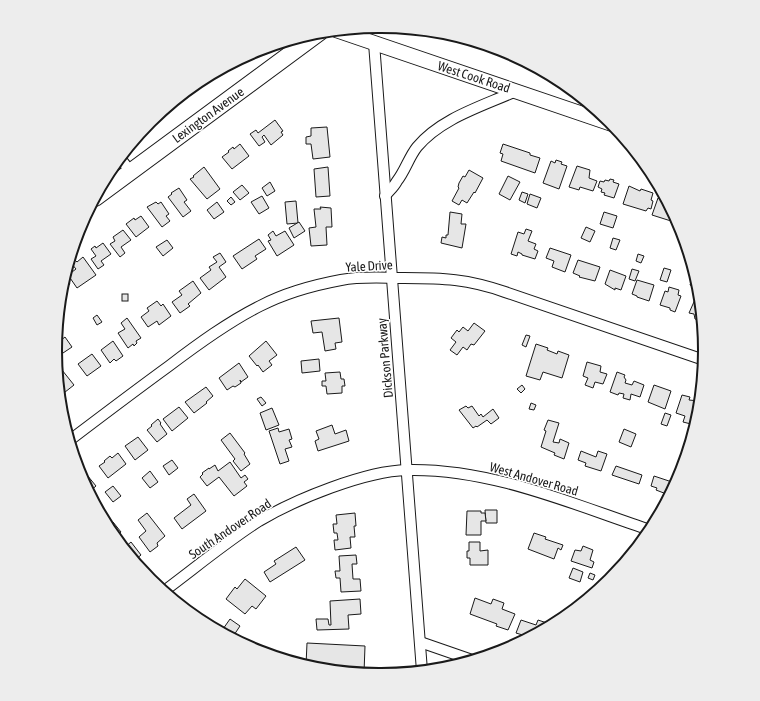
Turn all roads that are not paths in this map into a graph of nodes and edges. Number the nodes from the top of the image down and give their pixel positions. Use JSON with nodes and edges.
{"nodes":[{"id":1,"x":350,"y":35,"type":"edge"},
{"id":2,"x":307,"y":42,"type":"edge"},
{"id":3,"x":374,"y":43,"type":"junction"},
{"id":4,"x":516,"y":91,"type":"junction"},
{"id":5,"x":597,"y":119,"type":"edge"},
{"id":6,"x":124,"y":163,"type":"edge"},
{"id":7,"x":131,"y":172,"type":"junction"},
{"id":8,"x":106,"y":190,"type":"edge"},
{"id":9,"x":385,"y":196,"type":"junction"},
{"id":10,"x":391,"y":278,"type":"junction"},
{"id":11,"x":698,"y":358,"type":"edge"},
{"id":12,"x":74,"y":437,"type":"edge"},
{"id":13,"x":407,"y":470,"type":"junction"},
{"id":14,"x":643,"y":528,"type":"edge"},
{"id":15,"x":169,"y":587,"type":"edge"},
{"id":16,"x":420,"y":642,"type":"junction"},
{"id":17,"x":463,"y":657,"type":"edge"},
{"id":18,"x":422,"y":665,"type":"edge"}],
"edges":[{"from":1,"to":3,"type":"main road","name":"West Cook Road"},
{"from":2,"to":7,"type":"main road","name":"Lexington Avenue"},
{"from":3,"to":4,"type":"main road","name":"West Cook Road"},
{"from":3,"to":9,"type":"street","name":"Dickson Parkway"},
{"from":4,"to":5,"type":"main road","name":"West Cook Road"},
{"from":4,"to":9,"type":"street"},
{"from":6,"to":7,"type":"street"},
{"from":7,"to":8,"type":"main road","name":"Lexington Avenue"},
{"from":9,"to":10,"type":"street","name":"Dickson Parkway"},
{"from":10,"to":11,"type":"street","name":"Yale Drive"},
{"from":10,"to":12,"type":"street","name":"Yale Drive"},
{"from":10,"to":13,"type":"street","name":"Dickson Parkway"},
{"from":13,"to":14,"type":"street","name":"West Andover Road"},
{"from":13,"to":15,"type":"street","name":"South Andover Road"},
{"from":13,"to":16,"type":"street","name":"Dickson Parkway"},
{"from":16,"to":17,"type":"street"},
{"from":16,"to":18,"type":"street","name":"Dickson Parkway"}]}
